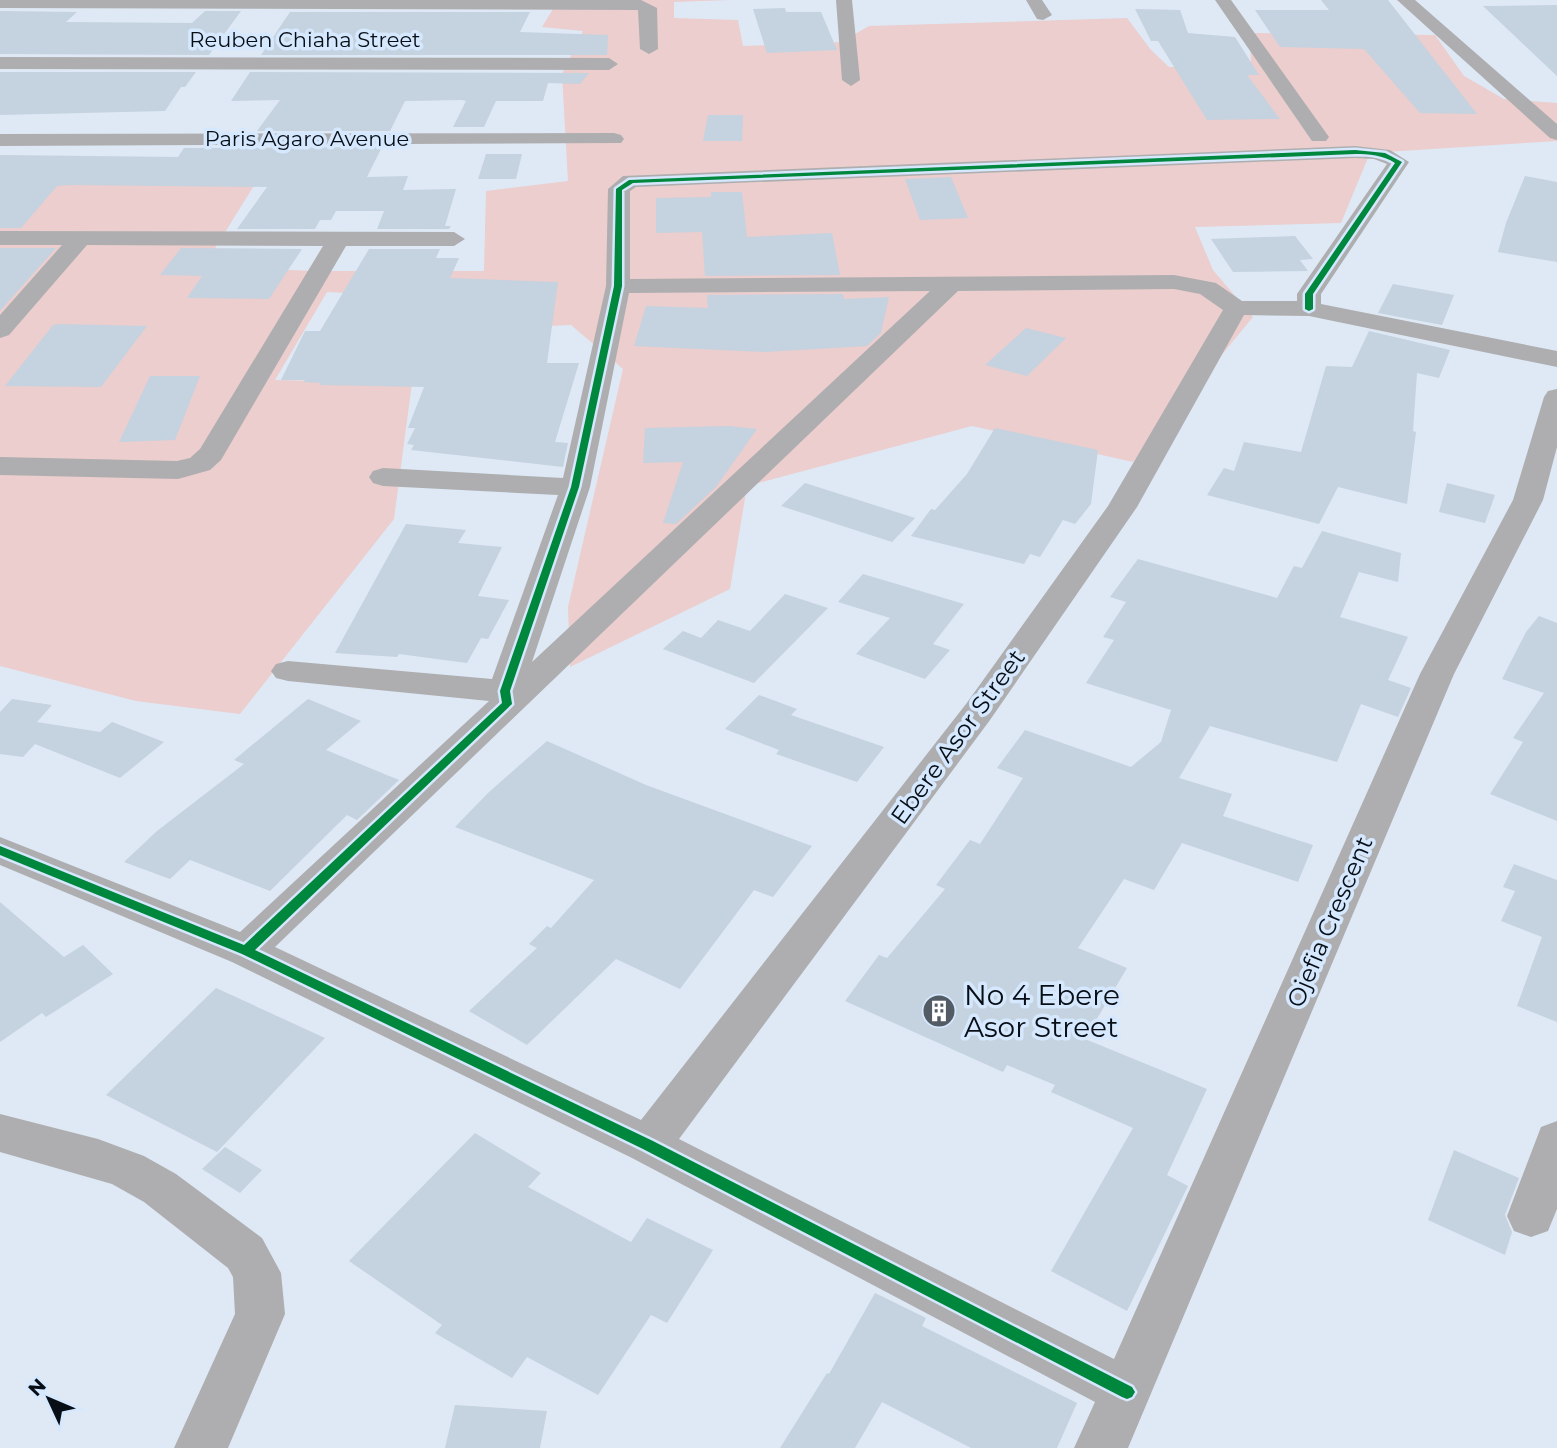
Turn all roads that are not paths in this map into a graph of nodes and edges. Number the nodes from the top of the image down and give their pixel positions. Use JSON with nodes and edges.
{"nodes":[{"id":1,"x":844,"y":0,"type":"edge"},
{"id":2,"x":1223,"y":0,"type":"edge"},
{"id":3,"x":1405,"y":0,"type":"edge"},
{"id":4,"x":437,"y":1,"type":"edge"},
{"id":5,"x":625,"y":2,"type":"edge"},
{"id":6,"x":0,"y":3,"type":"edge"},
{"id":7,"x":649,"y":49,"type":"dead end"},
{"id":8,"x":0,"y":64,"type":"edge"},
{"id":9,"x":609,"y":64,"type":"dead end"},
{"id":10,"x":850,"y":80,"type":"dead end"},
{"id":11,"x":1557,"y":134,"type":"edge"},
{"id":12,"x":1319,"y":137,"type":"dead end"},
{"id":13,"x":614,"y":139,"type":"dead end"},
{"id":14,"x":0,"y":140,"type":"edge"},
{"id":15,"x":0,"y":238,"type":"edge"},
{"id":16,"x":81,"y":238,"type":"junction"},
{"id":17,"x":338,"y":239,"type":"junction"},
{"id":18,"x":454,"y":239,"type":"dead end"},
{"id":19,"x":951,"y":284,"type":"junction"},
{"id":20,"x":618,"y":286,"type":"junction"},
{"id":21,"x":1236,"y":308,"type":"junction"},
{"id":22,"x":1309,"y":309,"type":"junction"},
{"id":23,"x":0,"y":330,"type":"edge"},
{"id":24,"x":1557,"y":359,"type":"edge"},
{"id":25,"x":1557,"y":397,"type":"edge"},
{"id":26,"x":0,"y":466,"type":"edge"},
{"id":27,"x":383,"y":477,"type":"dead end"},
{"id":28,"x":575,"y":487,"type":"junction"},
{"id":29,"x":288,"y":671,"type":"dead end"},
{"id":30,"x":506,"y":697,"type":"junction"},
{"id":31,"x":0,"y":850,"type":"edge"},
{"id":32,"x":246,"y":951,"type":"junction"},
{"id":33,"x":0,"y":1133,"type":"edge"},
{"id":34,"x":1557,"y":1140,"type":"edge"},
{"id":35,"x":649,"y":1145,"type":"junction"},
{"id":36,"x":1531,"y":1216,"type":"dead end"},
{"id":37,"x":1127,"y":1392,"type":"junction"},
{"id":38,"x":201,"y":1448,"type":"edge"},
{"id":39,"x":1101,"y":1448,"type":"edge"}],
"edges":[{"from":1,"to":10,"type":"street"},
{"from":2,"to":12,"type":"street"},
{"from":3,"to":11,"type":"street"},
{"from":4,"to":5,"type":"street"},
{"from":4,"to":6,"type":"street"},
{"from":5,"to":7,"type":"street"},
{"from":8,"to":9,"type":"street","name":"Reuben Chiaha Street"},
{"from":13,"to":14,"type":"street","name":"Paris Agaro Avenue"},
{"from":15,"to":16,"type":"street"},
{"from":16,"to":17,"type":"street"},
{"from":16,"to":23,"type":"street"},
{"from":17,"to":18,"type":"street"},
{"from":17,"to":26,"type":"street"},
{"from":19,"to":20,"type":"street"},
{"from":19,"to":21,"type":"street"},
{"from":19,"to":30,"type":"street"},
{"from":20,"to":22,"type":"street"},
{"from":20,"to":28,"type":"street"},
{"from":21,"to":22,"type":"street"},
{"from":21,"to":35,"type":"street","name":"Ebere Asor Street"},
{"from":22,"to":24,"type":"street"},
{"from":25,"to":37,"type":"street","name":"Ojefia Crescent"},
{"from":27,"to":28,"type":"street"},
{"from":28,"to":30,"type":"street"},
{"from":29,"to":30,"type":"street"},
{"from":30,"to":32,"type":"street"},
{"from":31,"to":32,"type":"street"},
{"from":32,"to":35,"type":"street"},
{"from":33,"to":38,"type":"street"},
{"from":34,"to":36,"type":"street"},
{"from":35,"to":37,"type":"street"},
{"from":37,"to":39,"type":"street","name":"Ojefia Crescent"}]}
